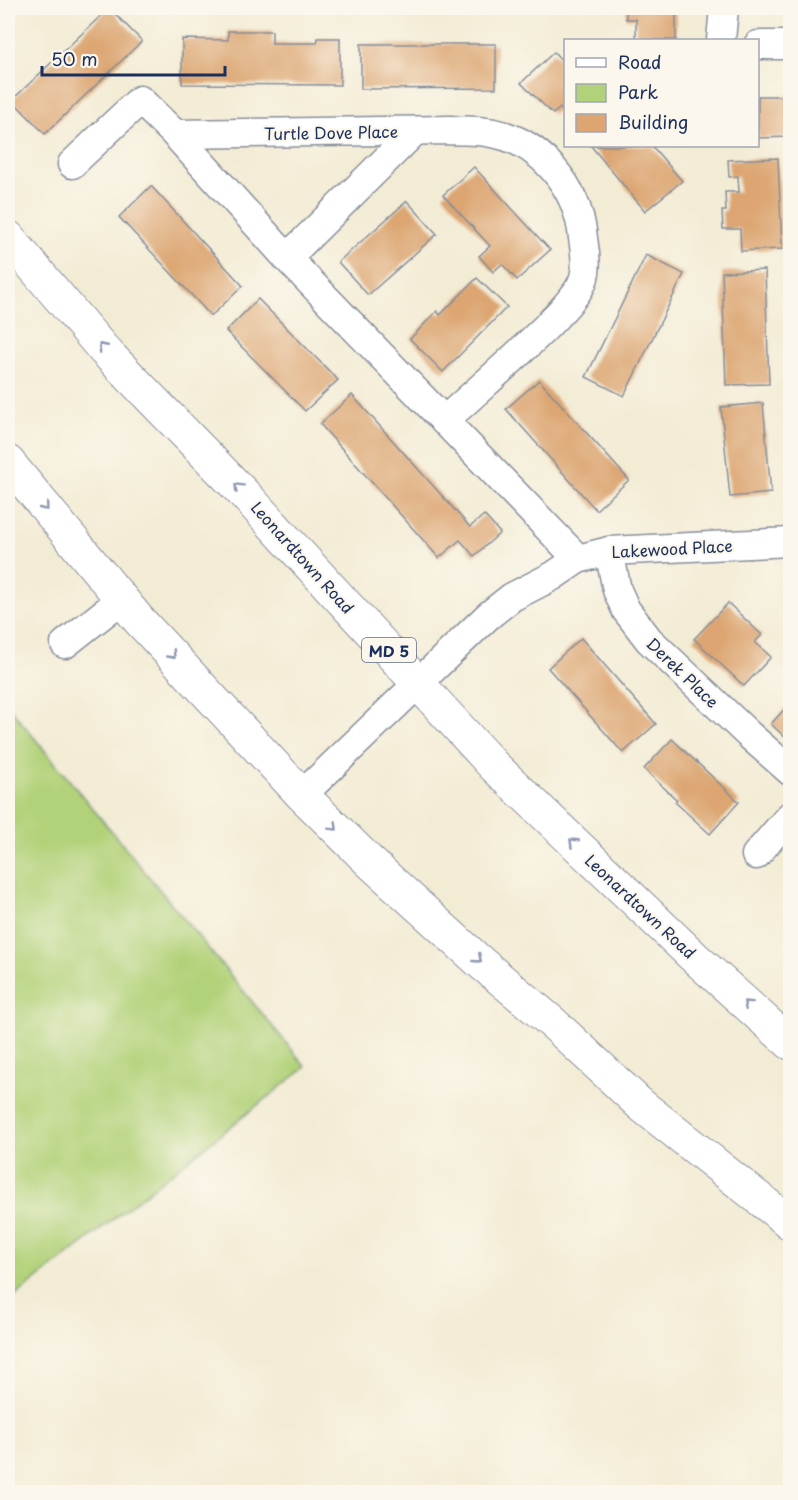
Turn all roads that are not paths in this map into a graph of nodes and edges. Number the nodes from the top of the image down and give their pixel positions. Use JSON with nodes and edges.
{"nodes":[{"id":1,"x":724,"y":8,"type":"edge"},
{"id":2,"x":721,"y":39,"type":"edge"},
{"id":3,"x":759,"y":45,"type":"edge"},
{"id":4,"x":790,"y":45,"type":"edge"},
{"id":5,"x":415,"y":131,"type":"junction"},
{"id":6,"x":174,"y":134,"type":"junction"},
{"id":7,"x":72,"y":164,"type":"dead end"},
{"id":8,"x":8,"y":237,"type":"edge"},
{"id":9,"x":287,"y":258,"type":"junction"},
{"id":10,"x":444,"y":421,"type":"junction"},
{"id":11,"x":8,"y":462,"type":"edge"},
{"id":12,"x":790,"y":542,"type":"edge"},
{"id":13,"x":609,"y":551,"type":"junction"},
{"id":14,"x":578,"y":559,"type":"junction"},
{"id":15,"x":122,"y":599,"type":"junction"},
{"id":16,"x":65,"y":644,"type":"dead end"},
{"id":17,"x":419,"y":683,"type":"junction"},
{"id":18,"x":790,"y":771,"type":"edge"},
{"id":19,"x":302,"y":795,"type":"junction"},
{"id":20,"x":790,"y":816,"type":"edge"},
{"id":21,"x":756,"y":855,"type":"dead end"},
{"id":22,"x":790,"y":1042,"type":"edge"},
{"id":23,"x":790,"y":1223,"type":"edge"}],
"edges":[{"from":1,"to":2,"type":"street"},
{"from":3,"to":4,"type":"street"},
{"from":5,"to":6,"type":"street","name":"Turtle Dove Place"},
{"from":5,"to":9,"type":"street","name":"Turtle Dove Place"},
{"from":5,"to":10,"type":"street"},
{"from":6,"to":7,"type":"street"},
{"from":6,"to":9,"type":"street"},
{"from":17,"to":8,"type":"highway","name":"Leonardtown Road","number":"MD 5","one_way":true},
{"from":9,"to":10,"type":"street"},
{"from":10,"to":14,"type":"street"},
{"from":11,"to":15,"type":"highway","one_way":true},
{"from":12,"to":13,"type":"street","name":"Lakewood Place"},
{"from":13,"to":14,"type":"street","name":"Lakewood Place"},
{"from":13,"to":18,"type":"street","name":"Derek Place"},
{"from":14,"to":17,"type":"street","name":"Lakewood Place"},
{"from":15,"to":16,"type":"street"},
{"from":15,"to":19,"type":"highway","one_way":true},
{"from":17,"to":19,"type":"street","name":"Lakewood Place"},
{"from":22,"to":17,"type":"highway","name":"Leonardtown Road","number":"MD 5","one_way":true},
{"from":19,"to":23,"type":"highway","one_way":true},
{"from":20,"to":21,"type":"street"}]}
